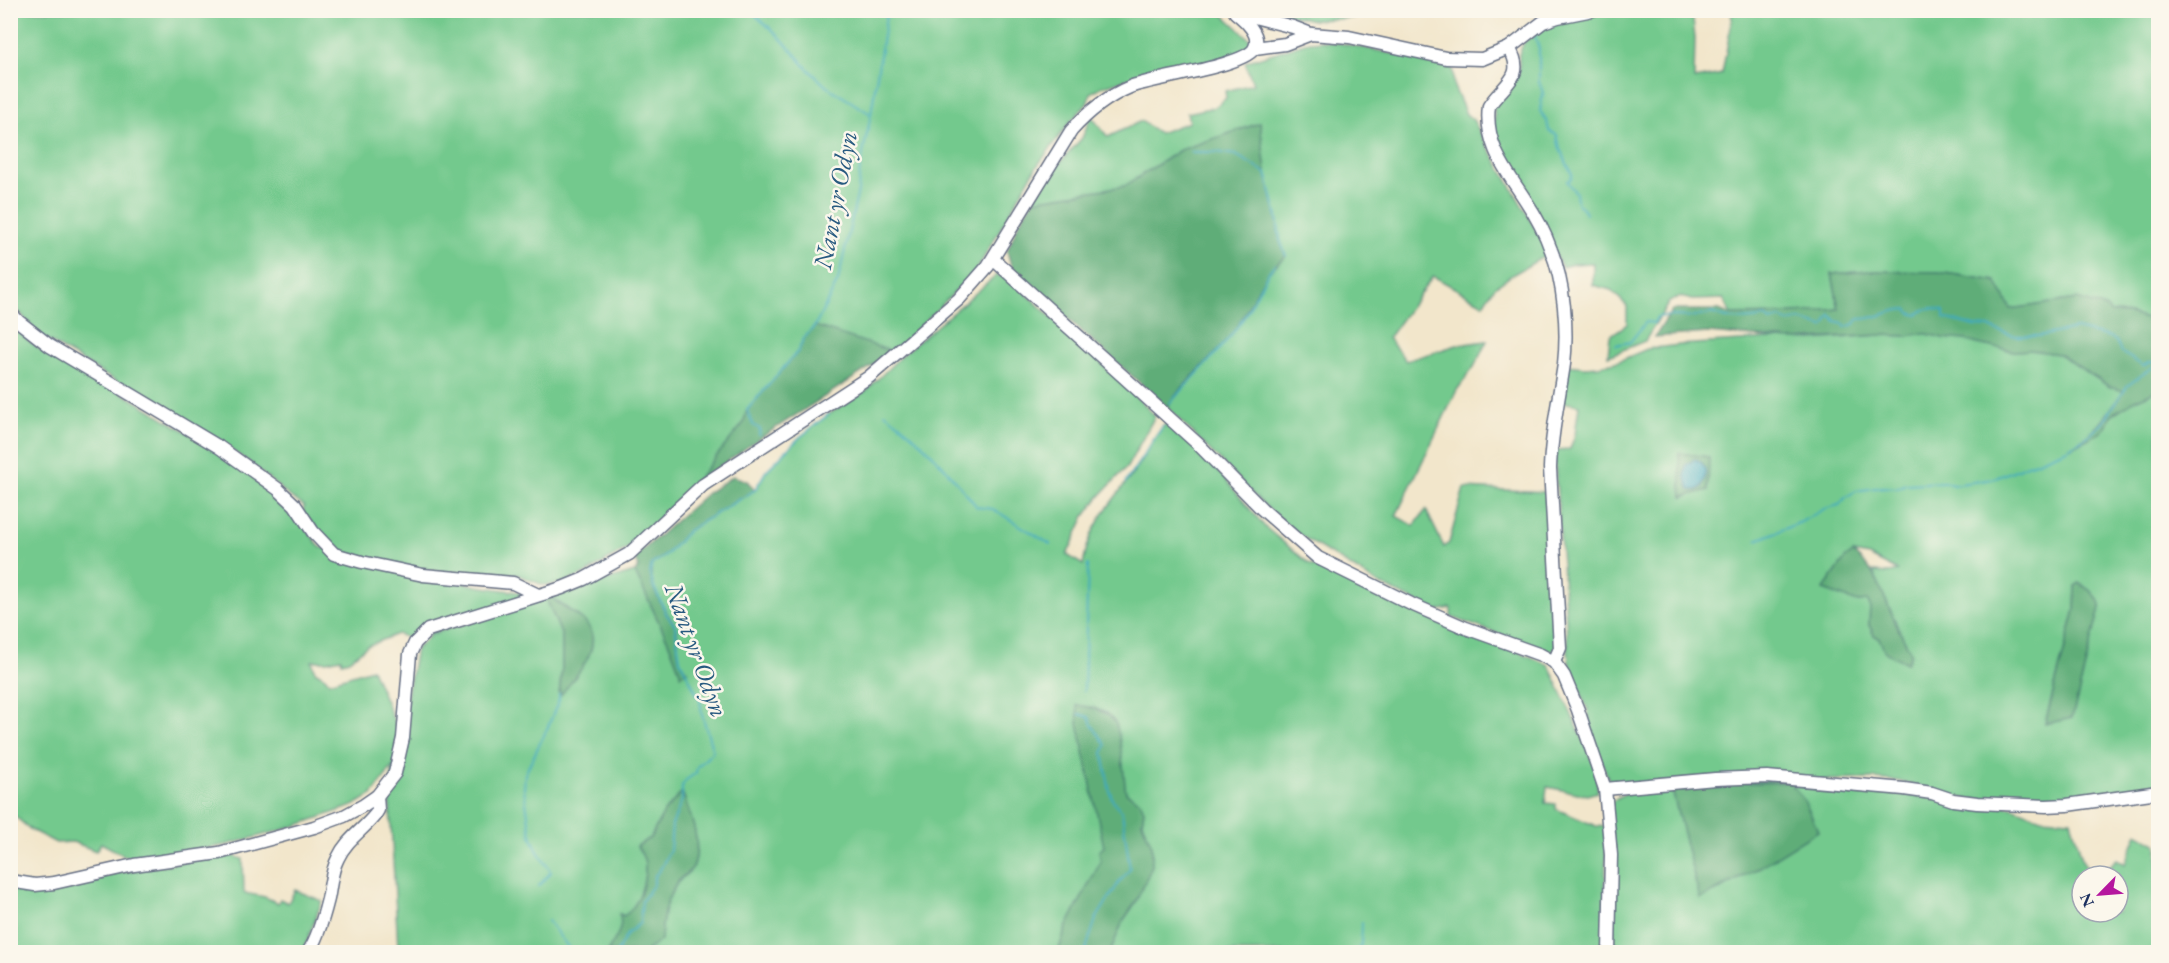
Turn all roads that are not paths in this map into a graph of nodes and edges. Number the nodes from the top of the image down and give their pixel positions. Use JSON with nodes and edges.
{"nodes":[{"id":1,"x":1593,"y":10,"type":"edge"},
{"id":2,"x":1234,"y":12,"type":"edge"},
{"id":3,"x":1311,"y":34,"type":"junction"},
{"id":4,"x":1255,"y":48,"type":"junction"},
{"id":5,"x":1509,"y":48,"type":"junction"},
{"id":6,"x":993,"y":259,"type":"junction"},
{"id":7,"x":10,"y":312,"type":"edge"},
{"id":8,"x":538,"y":595,"type":"junction"},
{"id":9,"x":1554,"y":662,"type":"junction"},
{"id":10,"x":1605,"y":789,"type":"junction"},
{"id":11,"x":2158,"y":792,"type":"edge"},
{"id":12,"x":377,"y":796,"type":"junction"},
{"id":13,"x":10,"y":881,"type":"edge"},
{"id":14,"x":308,"y":952,"type":"edge"},
{"id":15,"x":1609,"y":952,"type":"edge"}],
"edges":[{"from":1,"to":5,"type":"street"},
{"from":2,"to":3,"type":"street"},
{"from":2,"to":4,"type":"street"},
{"from":3,"to":4,"type":"street"},
{"from":3,"to":5,"type":"street"},
{"from":4,"to":6,"type":"street"},
{"from":5,"to":9,"type":"street"},
{"from":6,"to":8,"type":"street"},
{"from":6,"to":9,"type":"street"},
{"from":7,"to":8,"type":"street"},
{"from":8,"to":12,"type":"street"},
{"from":9,"to":10,"type":"street"},
{"from":10,"to":11,"type":"street"},
{"from":10,"to":15,"type":"street"},
{"from":12,"to":13,"type":"street"},
{"from":12,"to":14,"type":"street"}]}
